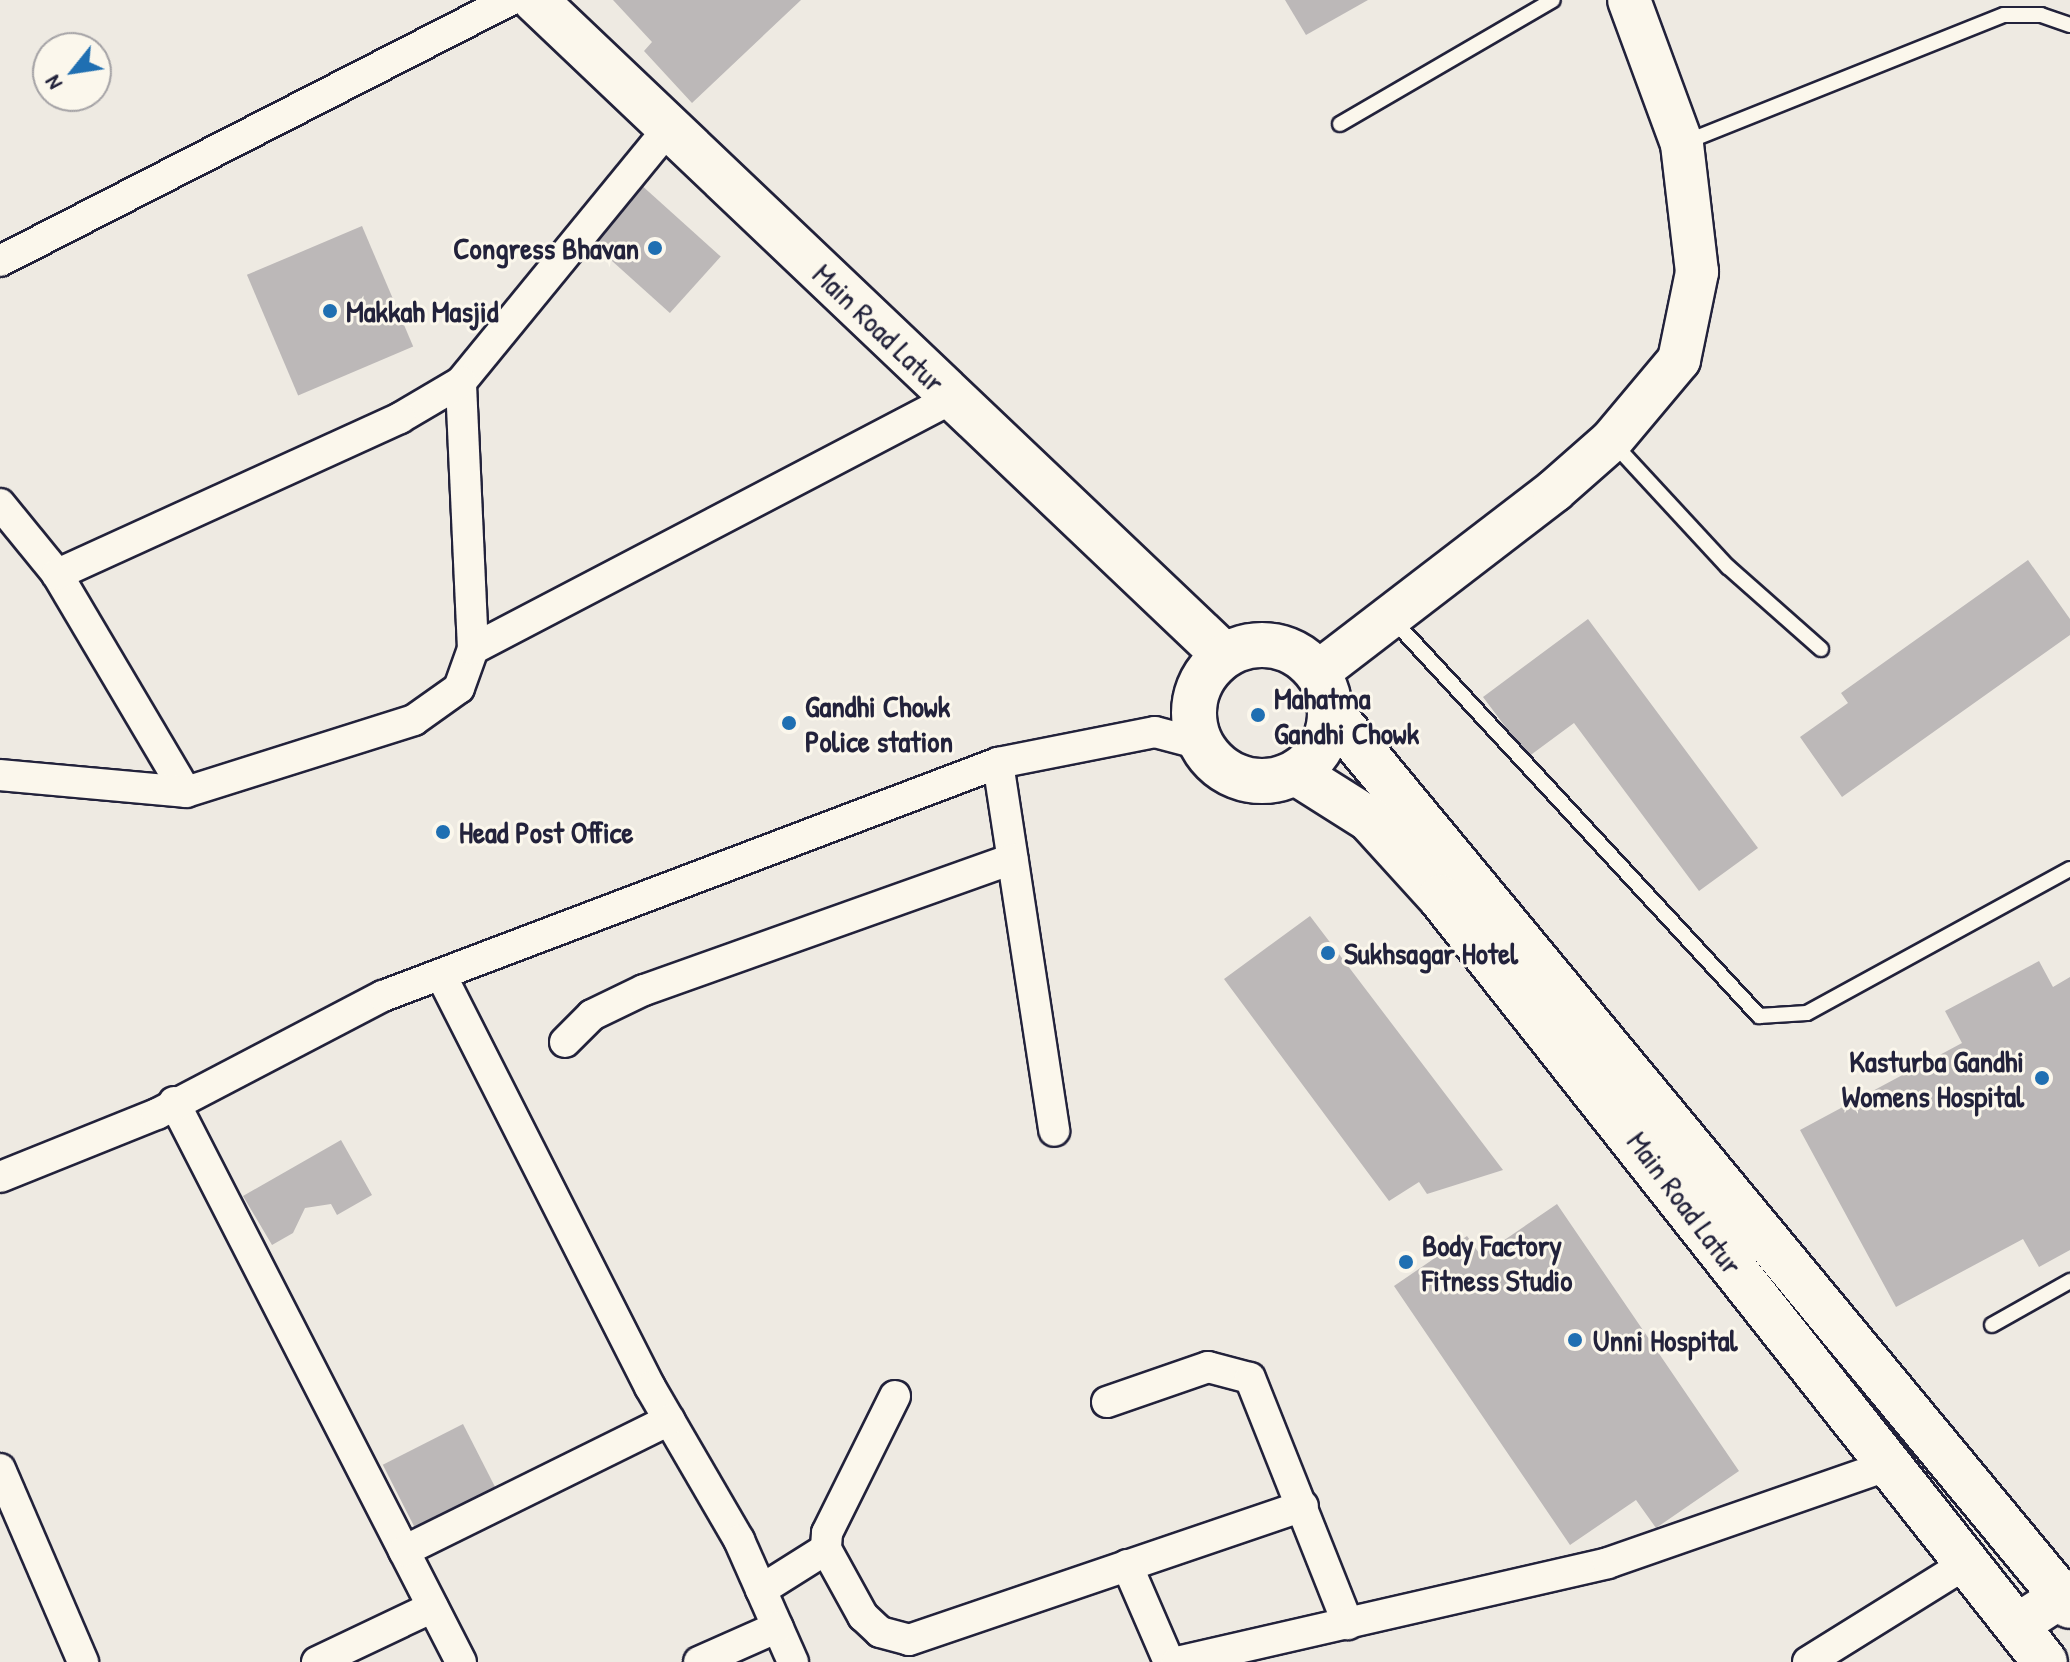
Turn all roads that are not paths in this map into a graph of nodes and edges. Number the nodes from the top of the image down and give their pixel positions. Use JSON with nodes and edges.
{"nodes":[{"id":1,"x":510,"y":0,"type":"edge"},
{"id":2,"x":535,"y":0,"type":"edge"},
{"id":3,"x":1553,"y":0,"type":"edge"},
{"id":4,"x":1629,"y":0,"type":"edge"},
{"id":5,"x":2070,"y":25,"type":"edge"},
{"id":6,"x":1340,"y":124,"type":"dead end"},
{"id":7,"x":669,"y":128,"type":"junction"},
{"id":8,"x":1682,"y":144,"type":"junction"},
{"id":9,"x":0,"y":261,"type":"edge"},
{"id":10,"x":461,"y":382,"type":"junction"},
{"id":11,"x":953,"y":398,"type":"junction"},
{"id":12,"x":1611,"y":441,"type":"junction"},
{"id":13,"x":0,"y":504,"type":"edge"},
{"id":14,"x":57,"y":574,"type":"junction"},
{"id":15,"x":1393,"y":620,"type":"junction"},
{"id":16,"x":473,"y":649,"type":"junction"},
{"id":17,"x":1821,"y":649,"type":"dead end"},
{"id":18,"x":1224,"y":655,"type":"junction"},
{"id":19,"x":1324,"y":692,"type":"junction"},
{"id":20,"x":1200,"y":744,"type":"junction"},
{"id":21,"x":998,"y":763,"type":"junction"},
{"id":22,"x":1296,"y":773,"type":"junction"},
{"id":23,"x":0,"y":775,"type":"edge"},
{"id":24,"x":186,"y":792,"type":"junction"},
{"id":25,"x":1012,"y":859,"type":"junction"},
{"id":26,"x":2070,"y":869,"type":"edge"},
{"id":27,"x":442,"y":977,"type":"junction"},
{"id":28,"x":565,"y":1042,"type":"dead end"},
{"id":29,"x":174,"y":1102,"type":"junction"},
{"id":30,"x":1054,"y":1131,"type":"dead end"},
{"id":31,"x":0,"y":1177,"type":"edge"},
{"id":32,"x":2070,"y":1281,"type":"edge"},
{"id":33,"x":1992,"y":1325,"type":"dead end"},
{"id":34,"x":895,"y":1396,"type":"dead end"},
{"id":35,"x":1107,"y":1402,"type":"dead end"},
{"id":36,"x":669,"y":1420,"type":"junction"},
{"id":37,"x":1886,"y":1466,"type":"junction"},
{"id":38,"x":0,"y":1469,"type":"edge"},
{"id":39,"x":1303,"y":1506,"type":"junction"},
{"id":40,"x":826,"y":1549,"type":"junction"},
{"id":41,"x":404,"y":1551,"type":"junction"},
{"id":42,"x":1127,"y":1565,"type":"junction"},
{"id":43,"x":1964,"y":1565,"type":"junction"},
{"id":44,"x":761,"y":1590,"type":"junction"},
{"id":45,"x":2067,"y":1597,"type":"edge"},
{"id":46,"x":433,"y":1607,"type":"junction"},
{"id":47,"x":1348,"y":1624,"type":"junction"},
{"id":48,"x":2016,"y":1626,"type":"junction"},
{"id":49,"x":778,"y":1627,"type":"junction"},
{"id":50,"x":83,"y":1662,"type":"edge"},
{"id":51,"x":317,"y":1662,"type":"edge"},
{"id":52,"x":461,"y":1662,"type":"edge"},
{"id":53,"x":699,"y":1662,"type":"edge"},
{"id":54,"x":793,"y":1662,"type":"edge"},
{"id":55,"x":1169,"y":1662,"type":"edge"},
{"id":56,"x":1177,"y":1662,"type":"edge"},
{"id":57,"x":1808,"y":1662,"type":"edge"},
{"id":58,"x":2045,"y":1662,"type":"edge"}],
"edges":[{"from":1,"to":9,"type":"street"},
{"from":2,"to":7,"type":"main road","name":"Main Road Latur"},
{"from":3,"to":6,"type":"lane"},
{"from":4,"to":8,"type":"main road"},
{"from":5,"to":8,"type":"lane"},
{"from":7,"to":10,"type":"street"},
{"from":7,"to":11,"type":"main road","name":"Main Road Latur"},
{"from":8,"to":12,"type":"main road"},
{"from":10,"to":14,"type":"street"},
{"from":10,"to":16,"type":"street"},
{"from":11,"to":16,"type":"street"},
{"from":11,"to":18,"type":"main road","name":"Main Road Latur"},
{"from":12,"to":15,"type":"main road"},
{"from":12,"to":17,"type":"lane"},
{"from":13,"to":14,"type":"street"},
{"from":14,"to":24,"type":"street"},
{"from":15,"to":19,"type":"main road"},
{"from":15,"to":26,"type":"lane"},
{"from":16,"to":24,"type":"street"},
{"from":18,"to":19,"type":"main road"},
{"from":18,"to":20,"type":"main road"},
{"from":19,"to":22,"type":"main road"},
{"from":19,"to":45,"type":"main road","name":"Main Road Latur"},
{"from":20,"to":21,"type":"street"},
{"from":20,"to":22,"type":"main road"},
{"from":21,"to":25,"type":"street"},
{"from":21,"to":27,"type":"street"},
{"from":22,"to":37,"type":"main road","name":"Main Road Latur"},
{"from":23,"to":24,"type":"street"},
{"from":25,"to":28,"type":"street"},
{"from":25,"to":30,"type":"street"},
{"from":27,"to":29,"type":"street"},
{"from":27,"to":36,"type":"street"},
{"from":29,"to":31,"type":"street"},
{"from":29,"to":41,"type":"street"},
{"from":32,"to":33,"type":"lane"},
{"from":34,"to":40,"type":"street"},
{"from":35,"to":39,"type":"street"},
{"from":36,"to":41,"type":"street"},
{"from":36,"to":44,"type":"street"},
{"from":37,"to":43,"type":"main road","name":"Main Road Latur"},
{"from":37,"to":47,"type":"street"},
{"from":38,"to":50,"type":"street"},
{"from":39,"to":42,"type":"street"},
{"from":39,"to":47,"type":"street"},
{"from":40,"to":42,"type":"street"},
{"from":40,"to":44,"type":"street"},
{"from":41,"to":46,"type":"street"},
{"from":42,"to":55,"type":"street"},
{"from":43,"to":48,"type":"main road","name":"Main Road Latur"},
{"from":43,"to":57,"type":"street"},
{"from":44,"to":49,"type":"street"},
{"from":45,"to":48,"type":"main road"},
{"from":46,"to":51,"type":"street"},
{"from":46,"to":52,"type":"street"},
{"from":47,"to":56,"type":"street"},
{"from":48,"to":58,"type":"main road","name":"Main Road Latur"},
{"from":49,"to":53,"type":"street"},
{"from":49,"to":54,"type":"street"}]}
